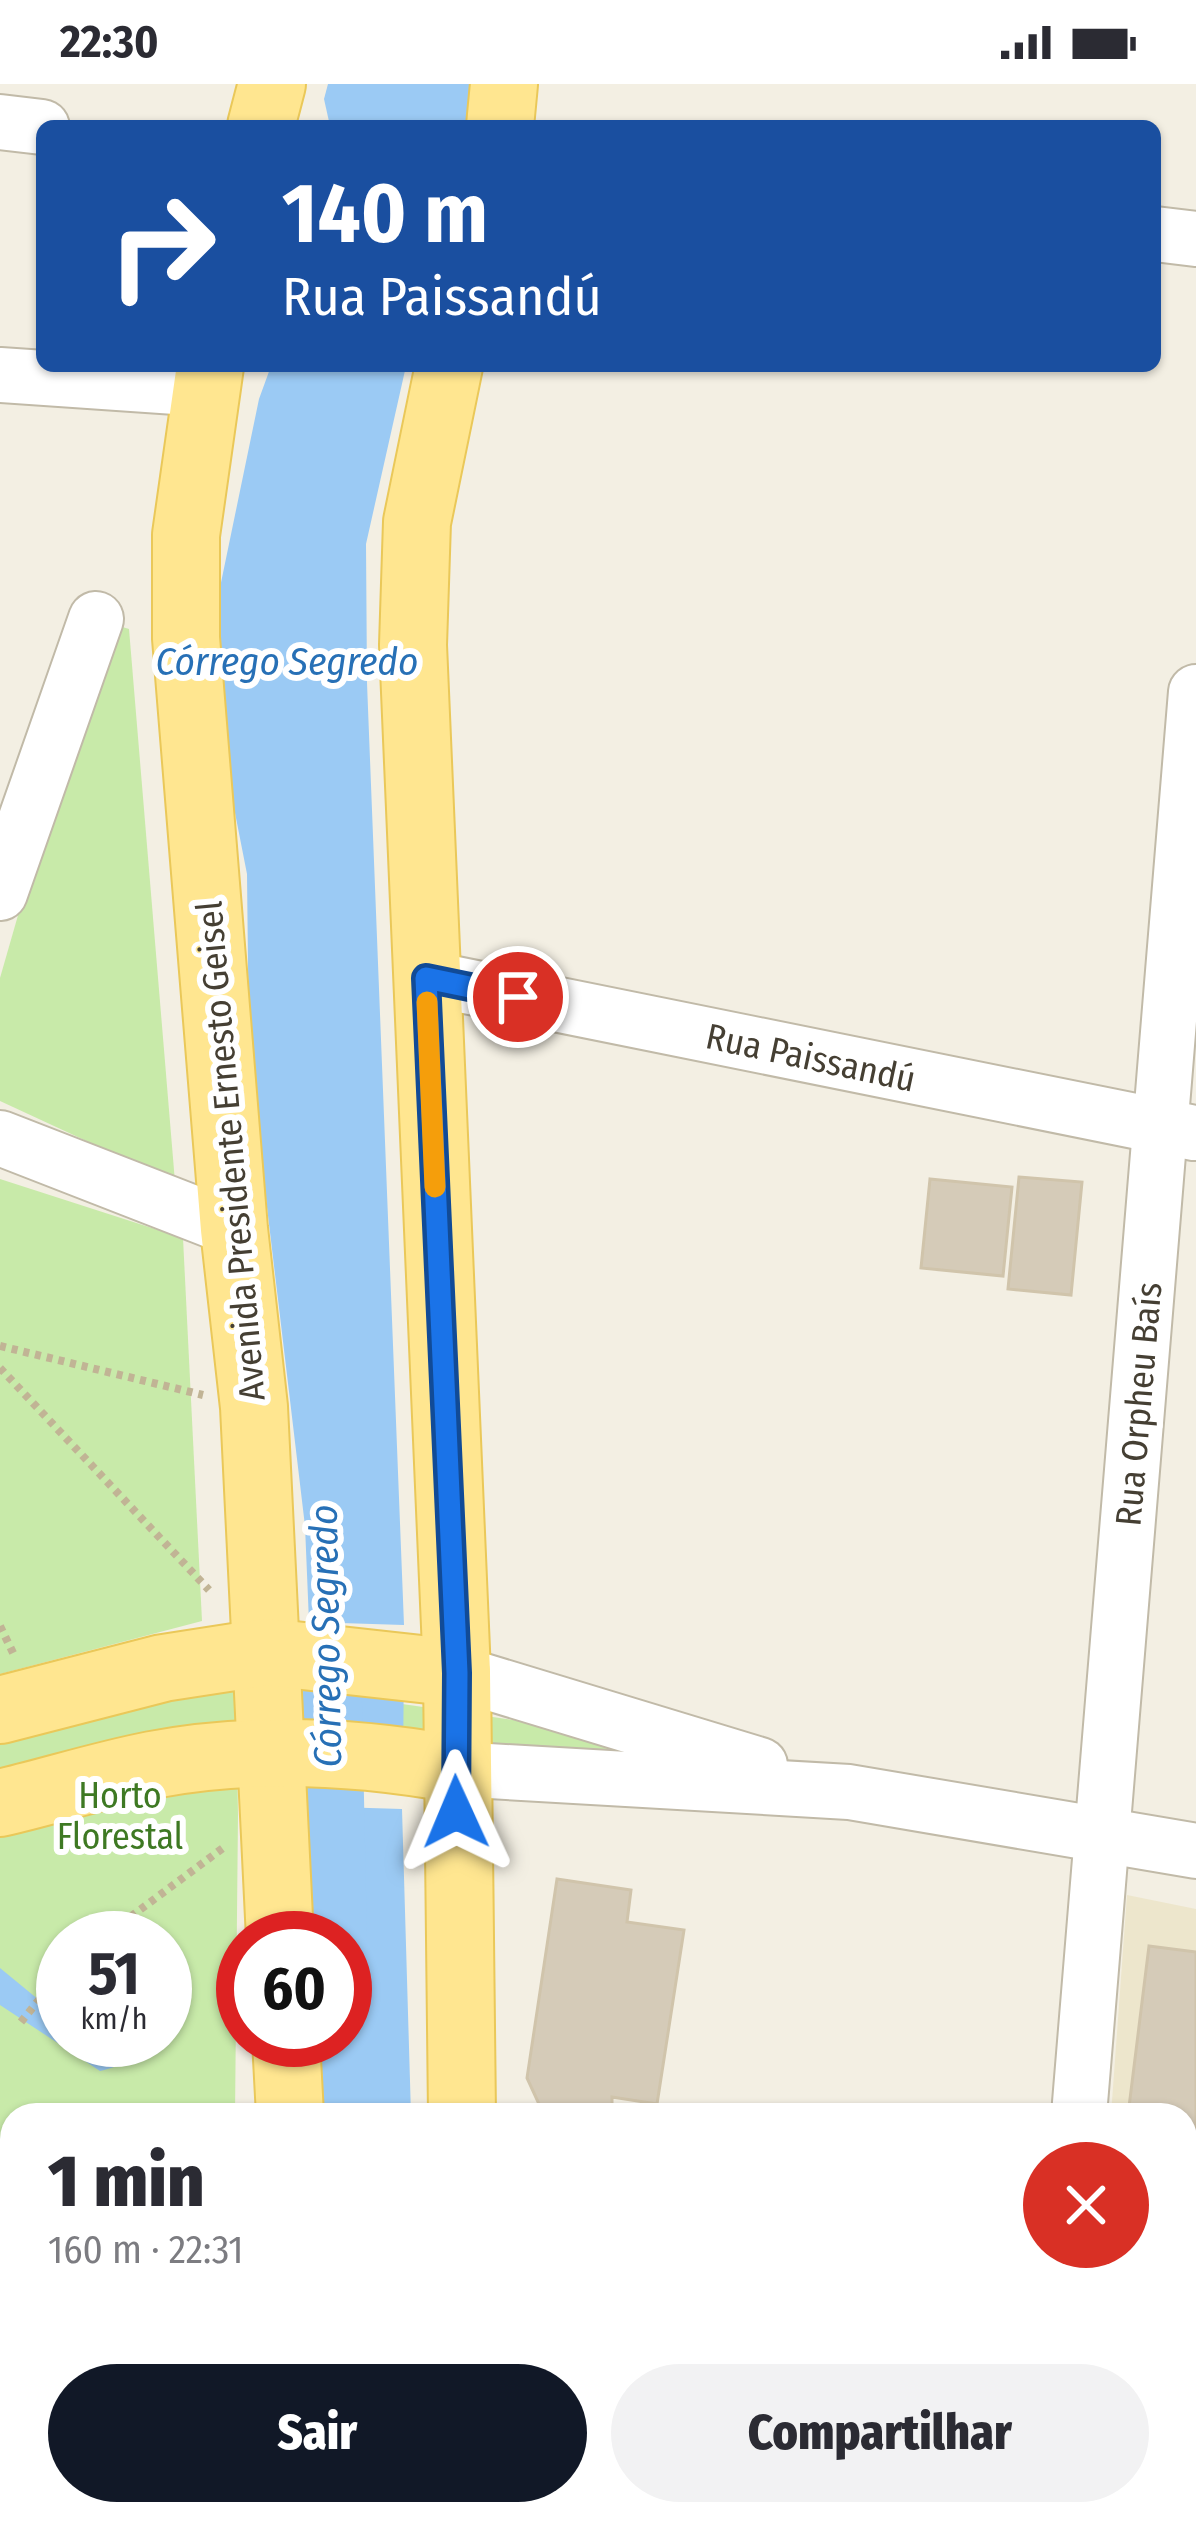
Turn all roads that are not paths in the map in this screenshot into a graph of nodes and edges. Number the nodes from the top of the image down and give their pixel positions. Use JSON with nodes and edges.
{"nodes":[{"id":1,"x":272,"y":84,"type":"edge"},
{"id":2,"x":504,"y":84,"type":"edge"},
{"id":3,"x":263,"y":120,"type":"edge"},
{"id":4,"x":501,"y":120,"type":"edge"},
{"id":5,"x":0,"y":122,"type":"edge"},
{"id":6,"x":36,"y":126,"type":"edge"},
{"id":7,"x":1161,"y":236,"type":"edge"},
{"id":8,"x":1196,"y":239,"type":"edge"},
{"id":9,"x":448,"y":372,"type":"edge"},
{"id":10,"x":0,"y":375,"type":"edge"},
{"id":11,"x":208,"y":378,"type":"edge"},
{"id":12,"x":96,"y":619,"type":"dead end"},
{"id":13,"x":1196,"y":692,"type":"edge"},
{"id":14,"x":0,"y":892,"type":"edge"},
{"id":15,"x":426,"y":978,"type":"junction"},
{"id":16,"x":1178,"y":1131,"type":"edge"},
{"id":17,"x":0,"y":1138,"type":"edge"},
{"id":18,"x":234,"y":1229,"type":"junction"},
{"id":19,"x":285,"y":1654,"type":"junction"},
{"id":20,"x":431,"y":1669,"type":"junction"},
{"id":21,"x":0,"y":1710,"type":"edge"},
{"id":22,"x":429,"y":1764,"type":"junction"},
{"id":23,"x":281,"y":1771,"type":"junction"},
{"id":24,"x":849,"y":1792,"type":"junction"},
{"id":25,"x":0,"y":1803,"type":"edge"},
{"id":26,"x":1102,"y":1836,"type":"junction"},
{"id":27,"x":1196,"y":1850,"type":"edge"},
{"id":28,"x":280,"y":1911,"type":"edge"},
{"id":29,"x":287,"y":2067,"type":"edge"},
{"id":30,"x":289,"y":2103,"type":"edge"},
{"id":31,"x":461,"y":2103,"type":"edge"},
{"id":32,"x":1080,"y":2103,"type":"edge"}],
"edges":[{"from":1,"to":3,"type":"main road"},
{"from":2,"to":4,"type":"main road"},
{"from":5,"to":6,"type":"street"},
{"from":7,"to":8,"type":"street"},
{"from":9,"to":15,"type":"main road"},
{"from":10,"to":11,"type":"street"},
{"from":11,"to":18,"type":"main road","name":"Avenida Presidente Ernesto Geisel"},
{"from":12,"to":14,"type":"street"},
{"from":13,"to":16,"type":"street","name":"Rua Orpheu Baís"},
{"from":15,"to":16,"type":"street","name":"Rua Paissandú"},
{"from":15,"to":20,"type":"main road"},
{"from":16,"to":26,"type":"street","name":"Rua Orpheu Baís"},
{"from":17,"to":18,"type":"street"},
{"from":18,"to":19,"type":"main road","name":"Avenida Presidente Ernesto Geisel"},
{"from":19,"to":20,"type":"main road"},
{"from":19,"to":21,"type":"main road"},
{"from":19,"to":23,"type":"main road","name":"Avenida Presidente Ernesto Geisel"},
{"from":20,"to":22,"type":"main road"},
{"from":20,"to":24,"type":"street"},
{"from":22,"to":23,"type":"main road"},
{"from":22,"to":24,"type":"street"},
{"from":22,"to":31,"type":"main road"},
{"from":23,"to":25,"type":"main road"},
{"from":23,"to":28,"type":"main road","name":"Avenida Presidente Ernesto Geisel"},
{"from":24,"to":26,"type":"street"},
{"from":26,"to":27,"type":"street"},
{"from":26,"to":32,"type":"street","name":"Rua Orpheu Baís"},
{"from":29,"to":30,"type":"main road"}]}
